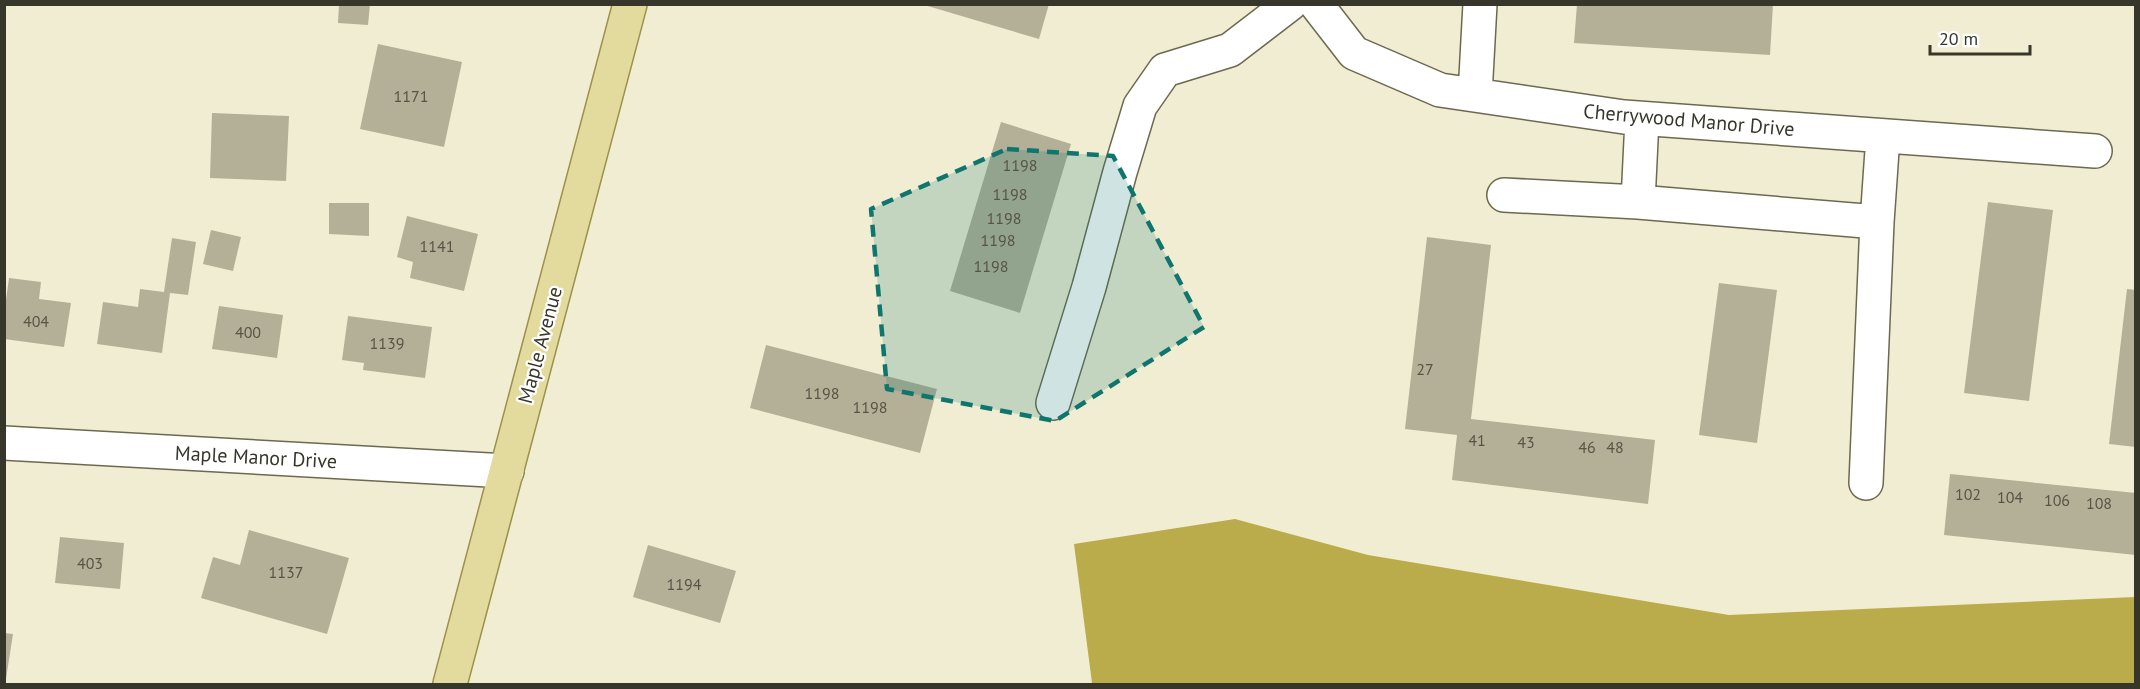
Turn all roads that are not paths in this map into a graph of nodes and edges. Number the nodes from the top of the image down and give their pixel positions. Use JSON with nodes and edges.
{"nodes":[{"id":1,"x":630,"y":4,"type":"edge"},
{"id":2,"x":1290,"y":4,"type":"edge"},
{"id":3,"x":1316,"y":4,"type":"edge"},
{"id":4,"x":1480,"y":4,"type":"edge"},
{"id":5,"x":1475,"y":94,"type":"junction"},
{"id":6,"x":1642,"y":119,"type":"junction"},
{"id":7,"x":1883,"y":136,"type":"junction"},
{"id":8,"x":2094,"y":152,"type":"dead end"},
{"id":9,"x":1504,"y":195,"type":"dead end"},
{"id":10,"x":1638,"y":202,"type":"junction"},
{"id":11,"x":1877,"y":222,"type":"junction"},
{"id":12,"x":1053,"y":403,"type":"dead end"},
{"id":13,"x":4,"y":443,"type":"edge"},
{"id":14,"x":507,"y":471,"type":"junction"},
{"id":15,"x":1866,"y":483,"type":"dead end"},
{"id":16,"x":450,"y":684,"type":"edge"}],
"edges":[{"from":1,"to":14,"type":"main road","name":"Maple Avenue"},
{"from":2,"to":12,"type":"street"},
{"from":3,"to":5,"type":"street","name":"Cherrywood Manor Drive"},
{"from":4,"to":5,"type":"street"},
{"from":5,"to":6,"type":"street","name":"Cherrywood Manor Drive"},
{"from":6,"to":7,"type":"street","name":"Cherrywood Manor Drive"},
{"from":6,"to":10,"type":"street"},
{"from":7,"to":8,"type":"street","name":"Cherrywood Manor Drive"},
{"from":7,"to":11,"type":"street"},
{"from":9,"to":10,"type":"street"},
{"from":10,"to":11,"type":"street"},
{"from":11,"to":15,"type":"street"},
{"from":13,"to":14,"type":"street","name":"Maple Manor Drive"},
{"from":14,"to":16,"type":"main road","name":"Maple Avenue"}]}
